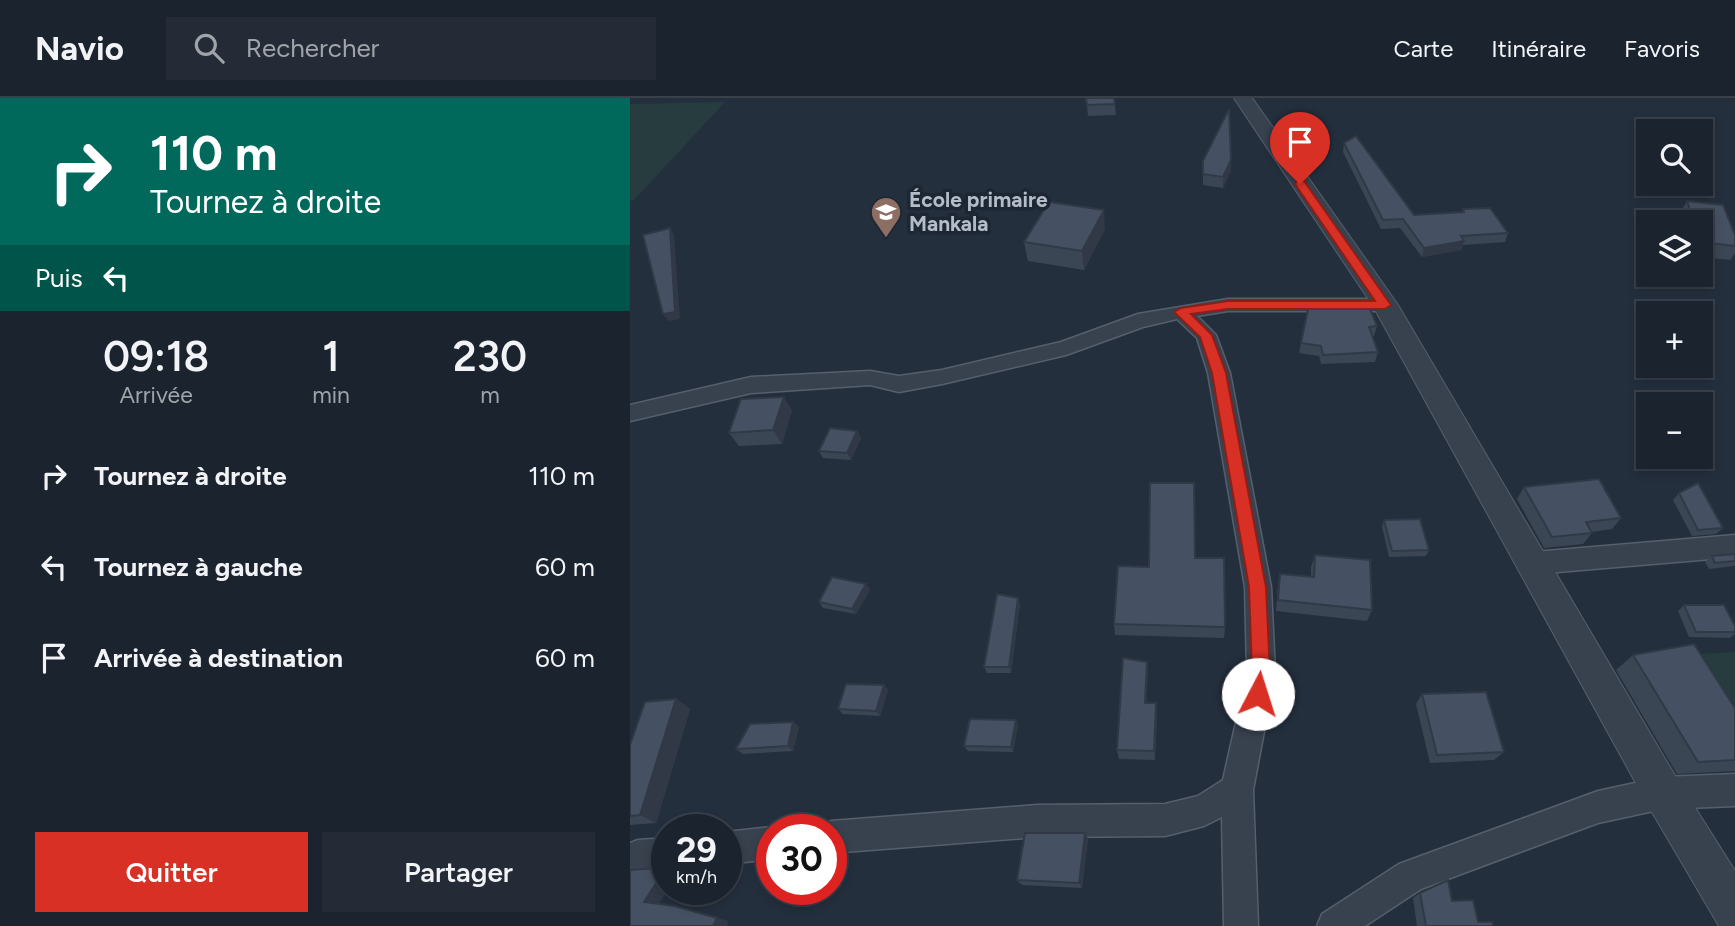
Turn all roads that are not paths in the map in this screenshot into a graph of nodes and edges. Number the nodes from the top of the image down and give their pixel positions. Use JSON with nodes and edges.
{"nodes":[{"id":1,"x":1243,"y":98,"type":"edge"},
{"id":2,"x":1385,"y":305,"type":"junction"},
{"id":3,"x":1181,"y":312,"type":"junction"},
{"id":4,"x":630,"y":413,"type":"edge"},
{"id":5,"x":1735,"y":546,"type":"edge"},
{"id":6,"x":1534,"y":563,"type":"junction"},
{"id":7,"x":1237,"y":790,"type":"junction"},
{"id":8,"x":1735,"y":790,"type":"edge"},
{"id":9,"x":1663,"y":793,"type":"junction"},
{"id":10,"x":847,"y":836,"type":"edge"},
{"id":11,"x":651,"y":855,"type":"edge"},
{"id":12,"x":630,"y":860,"type":"edge"},
{"id":13,"x":1735,"y":911,"type":"edge"},
{"id":14,"x":1241,"y":926,"type":"edge"},
{"id":15,"x":1334,"y":926,"type":"edge"}],
"edges":[{"from":1,"to":2,"type":"street"},
{"from":2,"to":3,"type":"street"},
{"from":2,"to":6,"type":"street"},
{"from":3,"to":4,"type":"street"},
{"from":3,"to":7,"type":"street"},
{"from":5,"to":6,"type":"street"},
{"from":6,"to":9,"type":"street"},
{"from":7,"to":10,"type":"street"},
{"from":7,"to":14,"type":"street"},
{"from":8,"to":9,"type":"street"},
{"from":9,"to":13,"type":"street"},
{"from":9,"to":15,"type":"street"},
{"from":11,"to":12,"type":"street"}]}
